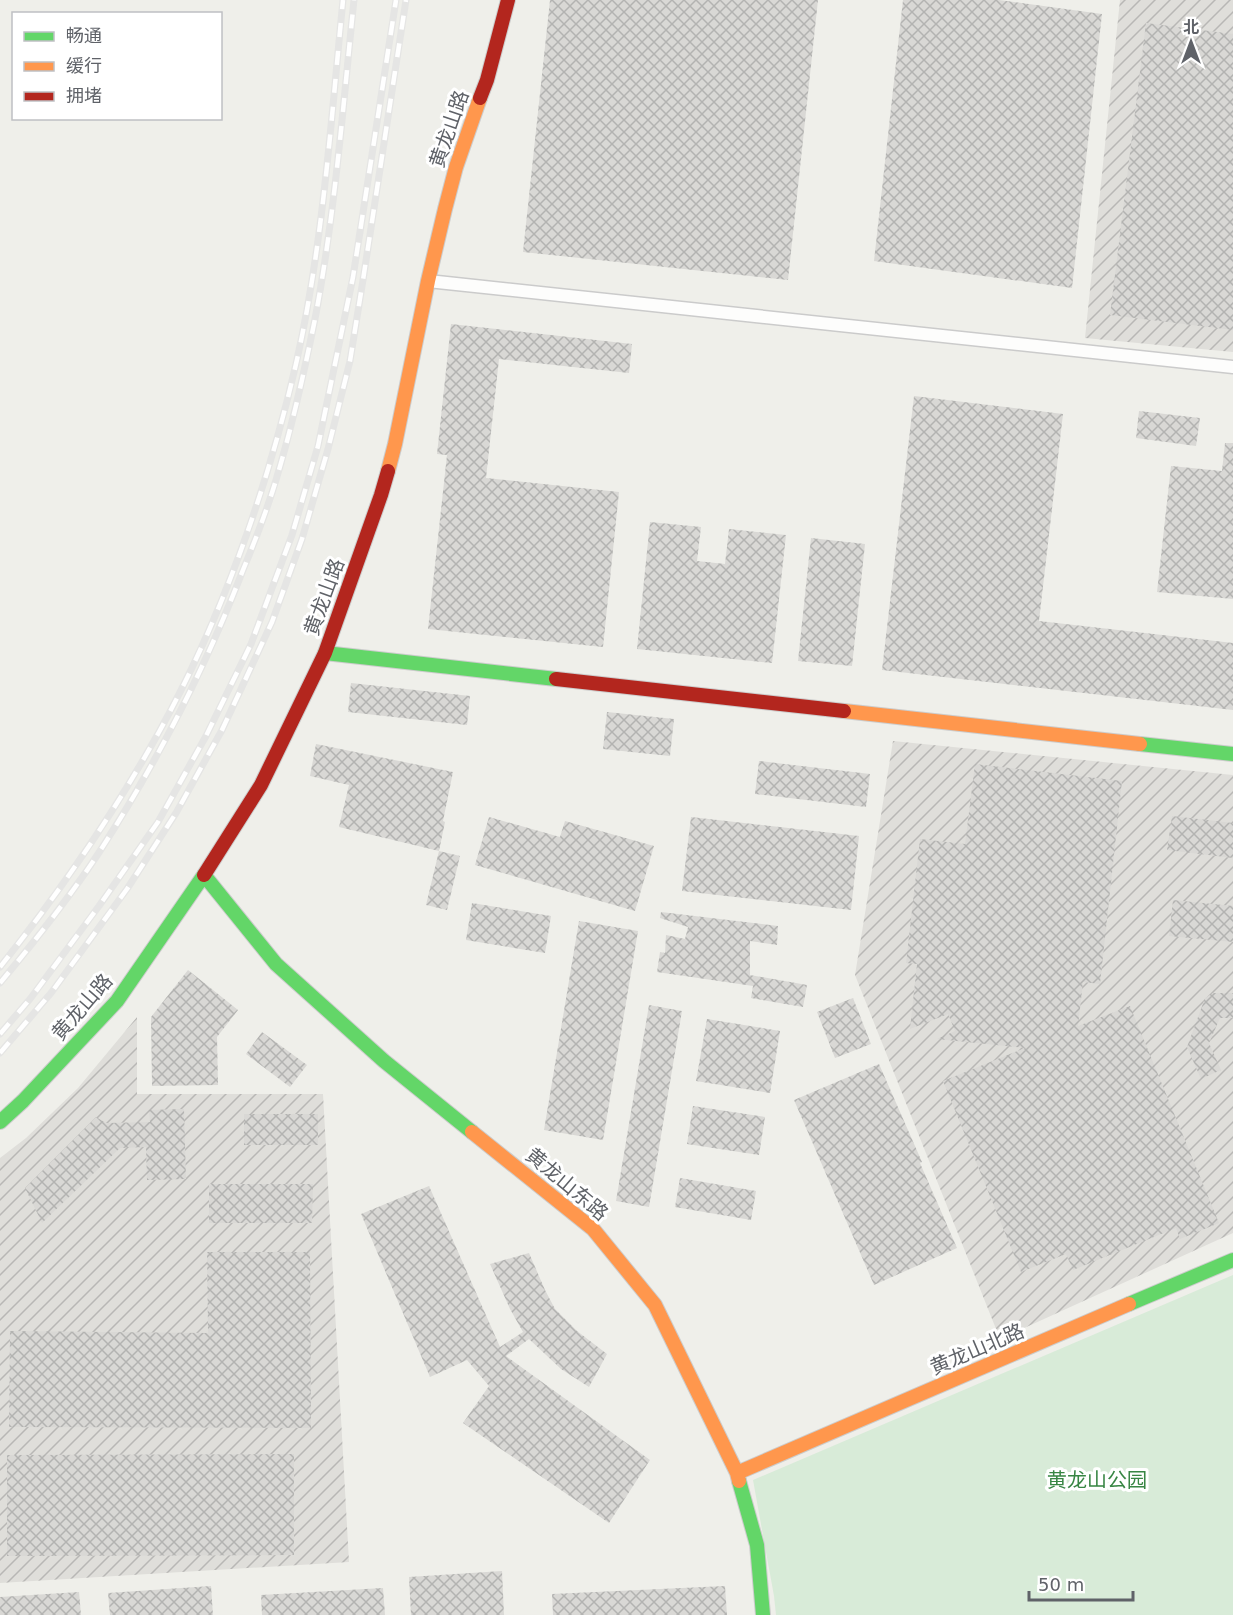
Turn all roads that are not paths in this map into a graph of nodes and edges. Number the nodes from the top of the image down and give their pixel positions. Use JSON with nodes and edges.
{"nodes":[{"id":1,"x":508,"y":0,"type":"edge"},
{"id":2,"x":428,"y":281,"type":"junction"},
{"id":3,"x":1233,"y":367,"type":"edge"},
{"id":4,"x":325,"y":653,"type":"junction"},
{"id":5,"x":1233,"y":754,"type":"edge"},
{"id":6,"x":204,"y":875,"type":"junction"},
{"id":7,"x":0,"y":1122,"type":"edge"},
{"id":8,"x":1233,"y":1260,"type":"edge"},
{"id":9,"x":737,"y":1473,"type":"junction"},
{"id":10,"x":763,"y":1615,"type":"edge"}],
"edges":[{"from":1,"to":2,"type":"street","name":"黄龙山路"},
{"from":2,"to":3,"type":"street"},
{"from":2,"to":4,"type":"street","name":"黄龙山路"},
{"from":4,"to":5,"type":"street"},
{"from":4,"to":6,"type":"street","name":"黄龙山路"},
{"from":6,"to":7,"type":"street","name":"黄龙山路"},
{"from":6,"to":9,"type":"street","name":"黄龙山东路"},
{"from":8,"to":9,"type":"street","name":"黄龙山北路"},
{"from":9,"to":10,"type":"street","name":"黄龙山东路"}]}
